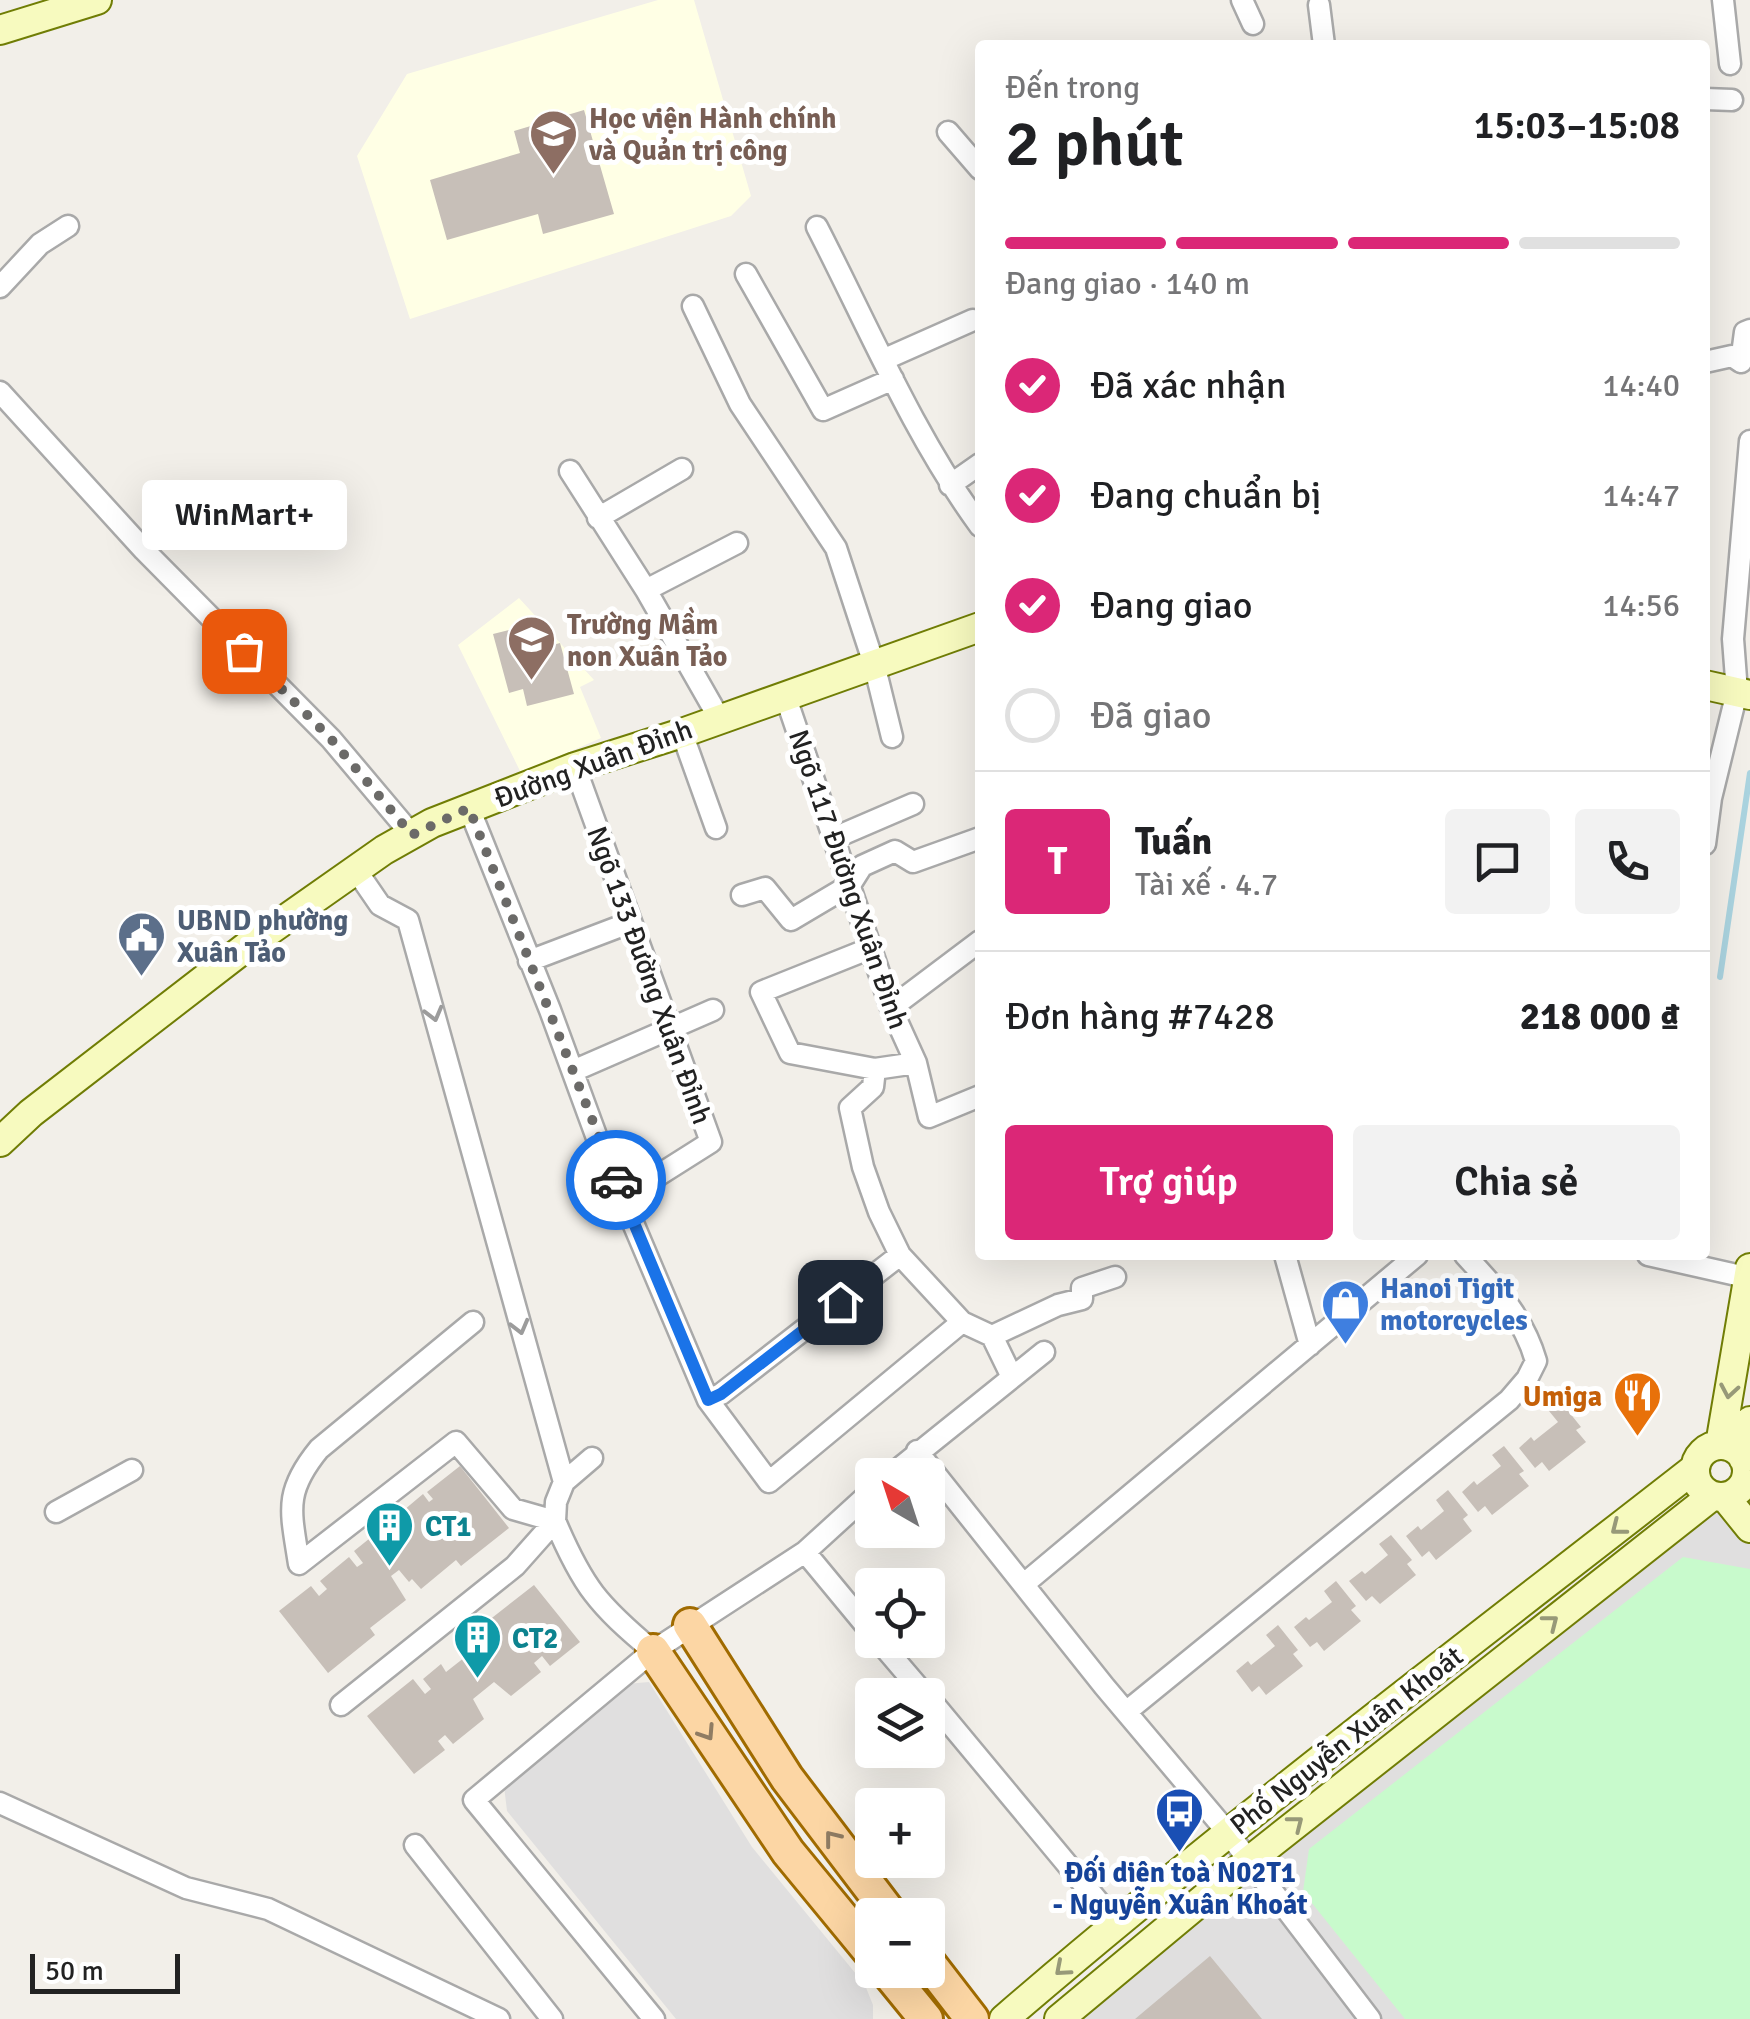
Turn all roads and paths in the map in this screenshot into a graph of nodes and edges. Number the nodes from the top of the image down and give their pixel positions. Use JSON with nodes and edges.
{"nodes":[{"id":1,"x":96,"y":0,"type":"edge"},
{"id":2,"x":1242,"y":0,"type":"edge"},
{"id":3,"x":1723,"y":0,"type":"edge"},
{"id":4,"x":1325,"y":4,"type":"edge"},
{"id":5,"x":1253,"y":24,"type":"dead end"},
{"id":6,"x":0,"y":30,"type":"edge"},
{"id":7,"x":1324,"y":40,"type":"edge"},
{"id":8,"x":1730,"y":64,"type":"dead end"},
{"id":9,"x":1710,"y":98,"type":"edge"},
{"id":10,"x":1732,"y":100,"type":"dead end"},
{"id":11,"x":948,"y":132,"type":"dead end"},
{"id":12,"x":975,"y":163,"type":"edge"},
{"id":13,"x":68,"y":226,"type":"dead end"},
{"id":14,"x":817,"y":226,"type":"dead end"},
{"id":15,"x":746,"y":274,"type":"dead end"},
{"id":16,"x":0,"y":287,"type":"edge"},
{"id":17,"x":694,"y":306,"type":"dead end"},
{"id":18,"x":973,"y":320,"type":"dead end"},
{"id":19,"x":1750,"y":330,"type":"edge"},
{"id":20,"x":1710,"y":361,"type":"edge"},
{"id":21,"x":889,"y":369,"type":"junction"},
{"id":22,"x":1746,"y":369,"type":"edge"},
{"id":23,"x":0,"y":392,"type":"edge"},
{"id":24,"x":1750,"y":442,"type":"edge"},
{"id":25,"x":975,"y":468,"type":"edge"},
{"id":26,"x":682,"y":469,"type":"dead end"},
{"id":27,"x":570,"y":471,"type":"dead end"},
{"id":28,"x":950,"y":485,"type":"junction"},
{"id":29,"x":598,"y":518,"type":"junction"},
{"id":30,"x":975,"y":519,"type":"edge"},
{"id":31,"x":737,"y":542,"type":"dead end"},
{"id":32,"x":646,"y":590,"type":"junction"},
{"id":33,"x":975,"y":629,"type":"edge"},
{"id":34,"x":874,"y":664,"type":"junction"},
{"id":35,"x":1710,"y":686,"type":"edge"},
{"id":36,"x":1743,"y":693,"type":"edge"},
{"id":37,"x":784,"y":694,"type":"junction"},
{"id":38,"x":719,"y":718,"type":"junction"},
{"id":39,"x":682,"y":732,"type":"junction"},
{"id":40,"x":892,"y":737,"type":"dead end"},
{"id":41,"x":575,"y":767,"type":"junction"},
{"id":42,"x":1710,"y":791,"type":"edge"},
{"id":43,"x":913,"y":804,"type":"dead end"},
{"id":44,"x":469,"y":808,"type":"junction"},
{"id":45,"x":716,"y":828,"type":"dead end"},
{"id":46,"x":412,"y":835,"type":"junction"},
{"id":47,"x":834,"y":838,"type":"junction"},
{"id":48,"x":975,"y":840,"type":"edge"},
{"id":49,"x":356,"y":870,"type":"junction"},
{"id":50,"x":850,"y":885,"type":"junction"},
{"id":51,"x":742,"y":895,"type":"dead end"},
{"id":52,"x":630,"y":923,"type":"junction"},
{"id":53,"x":975,"y":945,"type":"edge"},
{"id":54,"x":871,"y":948,"type":"junction"},
{"id":55,"x":529,"y":961,"type":"junction"},
{"id":56,"x":891,"y":1008,"type":"junction"},
{"id":57,"x":713,"y":1010,"type":"dead end"},
{"id":58,"x":670,"y":1031,"type":"junction"},
{"id":59,"x":916,"y":1062,"type":"junction"},
{"id":60,"x":875,"y":1068,"type":"junction"},
{"id":61,"x":572,"y":1071,"type":"junction"},
{"id":62,"x":975,"y":1098,"type":"edge"},
{"id":63,"x":0,"y":1142,"type":"edge"},
{"id":64,"x":624,"y":1197,"type":"junction"},
{"id":65,"x":900,"y":1255,"type":"junction"},
{"id":66,"x":1287,"y":1260,"type":"edge"},
{"id":67,"x":1412,"y":1260,"type":"edge"},
{"id":68,"x":1469,"y":1260,"type":"edge"},
{"id":69,"x":1670,"y":1260,"type":"edge"},
{"id":70,"x":1750,"y":1268,"type":"edge"},
{"id":71,"x":1115,"y":1277,"type":"dead end"},
{"id":72,"x":1750,"y":1278,"type":"edge"},
{"id":73,"x":473,"y":1322,"type":"dead end"},
{"id":74,"x":962,"y":1322,"type":"junction"},
{"id":75,"x":992,"y":1336,"type":"junction"},
{"id":76,"x":1310,"y":1345,"type":"junction"},
{"id":77,"x":1044,"y":1352,"type":"dead end"},
{"id":78,"x":1012,"y":1377,"type":"junction"},
{"id":79,"x":708,"y":1400,"type":"junction"},
{"id":80,"x":1750,"y":1420,"type":"edge"},
{"id":81,"x":917,"y":1451,"type":"junction"},
{"id":82,"x":592,"y":1458,"type":"dead end"},
{"id":83,"x":909,"y":1458,"type":"edge"},
{"id":84,"x":1740,"y":1462,"type":"edge"},
{"id":85,"x":1695,"y":1468,"type":"junction"},
{"id":86,"x":132,"y":1470,"type":"dead end"},
{"id":87,"x":564,"y":1482,"type":"junction"},
{"id":88,"x":1718,"y":1497,"type":"junction"},
{"id":89,"x":855,"y":1507,"type":"edge"},
{"id":90,"x":56,"y":1512,"type":"dead end"},
{"id":91,"x":555,"y":1521,"type":"junction"},
{"id":92,"x":1750,"y":1528,"type":"edge"},
{"id":93,"x":805,"y":1552,"type":"junction"},
{"id":94,"x":1024,"y":1584,"type":"junction"},
{"id":95,"x":855,"y":1612,"type":"edge"},
{"id":96,"x":690,"y":1625,"type":"junction"},
{"id":97,"x":653,"y":1651,"type":"junction"},
{"id":98,"x":893,"y":1658,"type":"edge"},
{"id":99,"x":911,"y":1678,"type":"edge"},
{"id":100,"x":341,"y":1705,"type":"dead end"},
{"id":101,"x":1126,"y":1712,"type":"junction"},
{"id":102,"x":945,"y":1719,"type":"edge"},
{"id":103,"x":0,"y":1803,"type":"edge"},
{"id":104,"x":1228,"y":1832,"type":"junction"},
{"id":105,"x":415,"y":1845,"type":"dead end"},
{"id":106,"x":1249,"y":1861,"type":"junction"},
{"id":107,"x":878,"y":1898,"type":"edge"},
{"id":108,"x":1116,"y":1923,"type":"junction"},
{"id":109,"x":855,"y":1933,"type":"edge"},
{"id":110,"x":945,"y":1984,"type":"edge"},
{"id":111,"x":901,"y":1988,"type":"edge"},
{"id":112,"x":499,"y":2019,"type":"edge"},
{"id":113,"x":552,"y":2019,"type":"edge"},
{"id":114,"x":654,"y":2019,"type":"edge"},
{"id":115,"x":926,"y":2019,"type":"edge"},
{"id":116,"x":972,"y":2019,"type":"edge"},
{"id":117,"x":1004,"y":2019,"type":"edge"},
{"id":118,"x":1059,"y":2019,"type":"edge"},
{"id":119,"x":1370,"y":2019,"type":"edge"}],
"edges":[{"from":1,"to":6,"type":"street"},
{"from":2,"to":5,"type":"street"},
{"from":3,"to":8,"type":"street"},
{"from":4,"to":7,"type":"street"},
{"from":9,"to":10,"type":"street"},
{"from":11,"to":12,"type":"street"},
{"from":13,"to":16,"type":"street"},
{"from":14,"to":21,"type":"street"},
{"from":15,"to":21,"type":"street"},
{"from":17,"to":34,"type":"street"},
{"from":18,"to":21,"type":"street"},
{"from":19,"to":22,"type":"street"},
{"from":20,"to":22,"type":"street"},
{"from":21,"to":28,"type":"street"},
{"from":23,"to":46,"type":"street"},
{"from":24,"to":36,"type":"street"},
{"from":25,"to":28,"type":"street"},
{"from":26,"to":29,"type":"street"},
{"from":27,"to":29,"type":"street"},
{"from":28,"to":30,"type":"street"},
{"from":29,"to":32,"type":"street"},
{"from":31,"to":32,"type":"street"},
{"from":32,"to":38,"type":"street"},
{"from":33,"to":34,"type":"street","name":"Đường Xuân Đỉnh"},
{"from":34,"to":37,"type":"street","name":"Đường Xuân Đỉnh"},
{"from":34,"to":40,"type":"street"},
{"from":35,"to":36,"type":"street"},
{"from":36,"to":42,"type":"street"},
{"from":37,"to":38,"type":"street","name":"Đường Xuân Đỉnh"},
{"from":37,"to":47,"type":"street","name":"Ngõ 117 Đường Xuân Đỉnh"},
{"from":38,"to":39,"type":"street","name":"Đường Xuân Đỉnh"},
{"from":39,"to":41,"type":"street","name":"Đường Xuân Đỉnh"},
{"from":39,"to":45,"type":"street"},
{"from":41,"to":44,"type":"street","name":"Đường Xuân Đỉnh"},
{"from":41,"to":52,"type":"street","name":"Ngõ 133 Đường Xuân Đỉnh"},
{"from":43,"to":47,"type":"street"},
{"from":44,"to":46,"type":"street","name":"Đường Xuân Đỉnh"},
{"from":44,"to":55,"type":"street"},
{"from":46,"to":49,"type":"street","name":"Đường Xuân Đỉnh"},
{"from":47,"to":50,"type":"street","name":"Ngõ 117 Đường Xuân Đỉnh"},
{"from":48,"to":50,"type":"street"},
{"from":49,"to":63,"type":"street","name":"Đường Xuân Đỉnh"},
{"from":49,"to":87,"type":"street","one_way":true},
{"from":50,"to":51,"type":"street"},
{"from":50,"to":54,"type":"street","name":"Ngõ 117 Đường Xuân Đỉnh"},
{"from":52,"to":55,"type":"street"},
{"from":52,"to":58,"type":"street","name":"Ngõ 133 Đường Xuân Đỉnh"},
{"from":53,"to":56,"type":"street"},
{"from":54,"to":56,"type":"street","name":"Ngõ 117 Đường Xuân Đỉnh"},
{"from":54,"to":60,"type":"street","name":"Ngõ 117 Đường Xuân Đỉnh"},
{"from":55,"to":61,"type":"street"},
{"from":56,"to":59,"type":"street","name":"Ngõ 117 Đường Xuân Đỉnh"},
{"from":57,"to":58,"type":"street"},
{"from":58,"to":61,"type":"street"},
{"from":58,"to":64,"type":"street","name":"Ngõ 133 Đường Xuân Đỉnh"},
{"from":59,"to":60,"type":"street","name":"Ngõ 117 Đường Xuân Đỉnh"},
{"from":59,"to":62,"type":"street","name":"Ngõ 117 Đường Xuân Đỉnh"},
{"from":60,"to":65,"type":"street"},
{"from":61,"to":64,"type":"street"},
{"from":64,"to":79,"type":"street"},
{"from":65,"to":74,"type":"street"},
{"from":65,"to":79,"type":"street"},
{"from":66,"to":76,"type":"street"},
{"from":67,"to":76,"type":"street"},
{"from":68,"to":101,"type":"street"},
{"from":69,"to":72,"type":"street"},
{"from":70,"to":72,"type":"street"},
{"from":71,"to":75,"type":"street"},
{"from":72,"to":84,"type":"street","one_way":true},
{"from":73,"to":91,"type":"street"},
{"from":74,"to":75,"type":"street"},
{"from":74,"to":79,"type":"street"},
{"from":75,"to":78,"type":"street"},
{"from":76,"to":94,"type":"street"},
{"from":77,"to":78,"type":"street"},
{"from":78,"to":81,"type":"street"},
{"from":80,"to":84,"type":"street"},
{"from":81,"to":83,"type":"street"},
{"from":81,"to":94,"type":"street"},
{"from":82,"to":87,"type":"street"},
{"from":84,"to":85,"type":"street"},
{"from":84,"to":88,"type":"street"},
{"from":85,"to":88,"type":"street"},
{"from":85,"to":104,"type":"street","name":"Phố Nguyễn Xuân Khoát","one_way":true},
{"from":86,"to":90,"type":"street"},
{"from":87,"to":91,"type":"street"},
{"from":88,"to":92,"type":"street"},
{"from":106,"to":88,"type":"street","one_way":true},
{"from":89,"to":93,"type":"street"},
{"from":91,"to":97,"type":"street"},
{"from":91,"to":100,"type":"street"},
{"from":93,"to":95,"type":"street"},
{"from":93,"to":96,"type":"street"},
{"from":94,"to":101,"type":"street"},
{"from":96,"to":97,"type":"street"},
{"from":107,"to":96,"type":"main road","one_way":true},
{"from":97,"to":109,"type":"main road","one_way":true},
{"from":97,"to":114,"type":"street"},
{"from":98,"to":99,"type":"street"},
{"from":101,"to":104,"type":"street"},
{"from":102,"to":108,"type":"street"},
{"from":103,"to":112,"type":"street"},
{"from":104,"to":106,"type":"street"},
{"from":104,"to":108,"type":"street","name":"Phố Nguyễn Xuân Khoát"},
{"from":105,"to":113,"type":"street"},
{"from":106,"to":118,"type":"street"},
{"from":106,"to":119,"type":"street"},
{"from":108,"to":117,"type":"street","name":"Phố Nguyễn Xuân Khoát","one_way":true},
{"from":110,"to":116,"type":"main road"},
{"from":111,"to":115,"type":"main road"}]}
